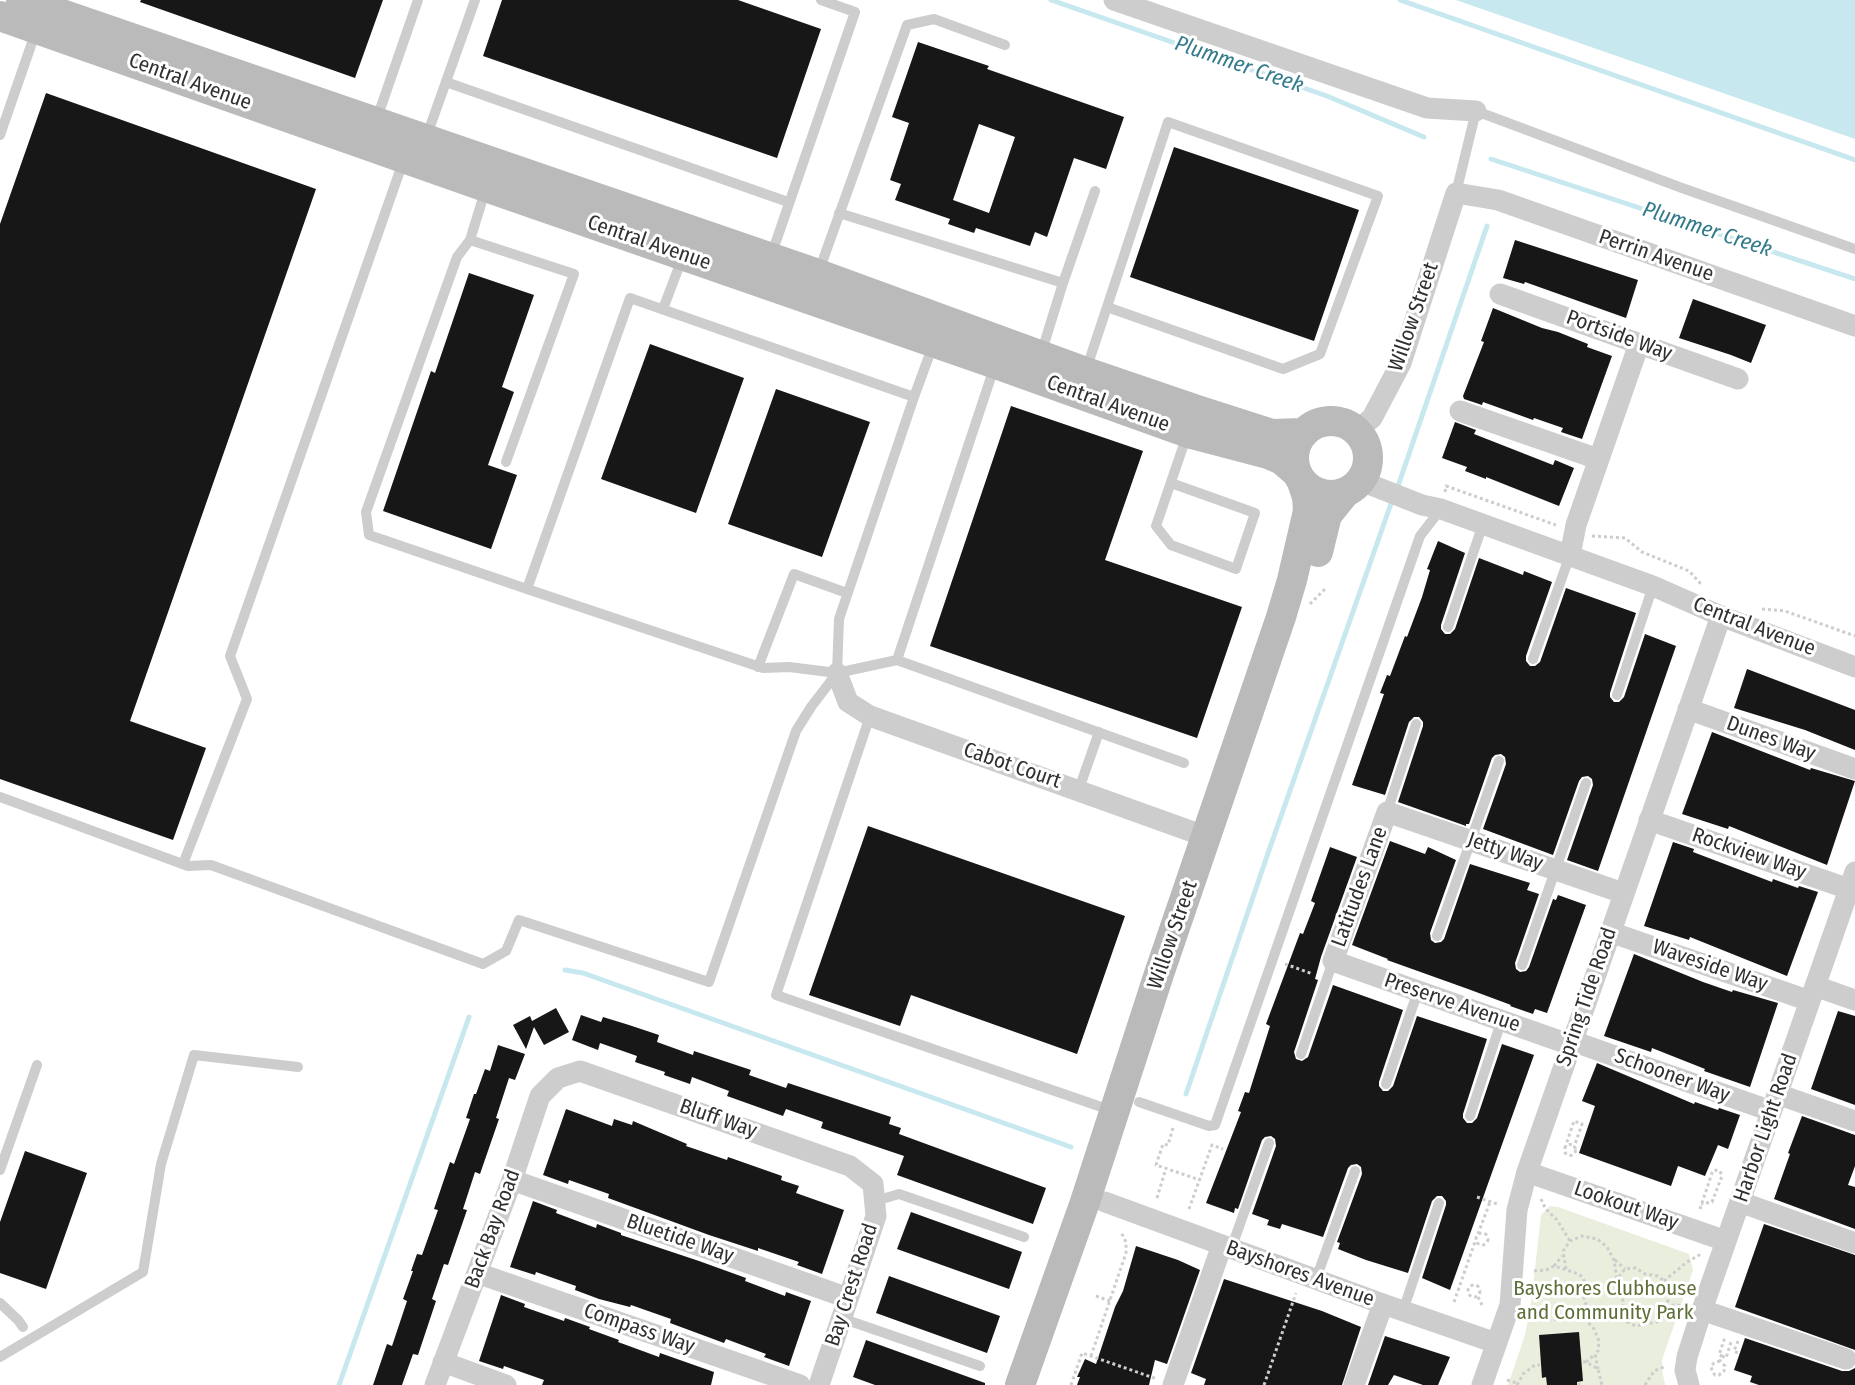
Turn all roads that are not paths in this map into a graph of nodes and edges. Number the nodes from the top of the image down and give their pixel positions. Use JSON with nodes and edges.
{"nodes":[{"id":1,"x":418,"y":0,"type":"edge"},
{"id":2,"x":475,"y":0,"type":"edge"},
{"id":3,"x":820,"y":0,"type":"edge"},
{"id":4,"x":1114,"y":0,"type":"edge"},
{"id":5,"x":38,"y":9,"type":"edge"},
{"id":6,"x":0,"y":16,"type":"edge"},
{"id":7,"x":1005,"y":45,"type":"dead end"},
{"id":8,"x":446,"y":82,"type":"junction"},
{"id":9,"x":1476,"y":111,"type":"junction"},
{"id":10,"x":376,"y":122,"type":"junction"},
{"id":11,"x":0,"y":135,"type":"edge"},
{"id":12,"x":415,"y":148,"type":"junction"},
{"id":13,"x":490,"y":175,"type":"junction"},
{"id":14,"x":1095,"y":191,"type":"dead end"},
{"id":15,"x":1456,"y":193,"type":"junction"},
{"id":16,"x":788,"y":202,"type":"junction"},
{"id":17,"x":839,"y":213,"type":"junction"},
{"id":18,"x":470,"y":240,"type":"junction"},
{"id":19,"x":688,"y":242,"type":"junction"},
{"id":20,"x":1855,"y":249,"type":"edge"},
{"id":21,"x":766,"y":270,"type":"junction"},
{"id":22,"x":818,"y":274,"type":"junction"},
{"id":23,"x":1063,"y":283,"type":"junction"},
{"id":24,"x":1500,"y":294,"type":"dead end"},
{"id":25,"x":1107,"y":306,"type":"junction"},
{"id":26,"x":663,"y":309,"type":"junction"},
{"id":27,"x":1855,"y":326,"type":"edge"},
{"id":28,"x":938,"y":331,"type":"junction"},
{"id":29,"x":1639,"y":344,"type":"junction"},
{"id":30,"x":999,"y":353,"type":"junction"},
{"id":31,"x":1037,"y":366,"type":"junction"},
{"id":32,"x":1738,"y":379,"type":"dead end"},
{"id":33,"x":1082,"y":383,"type":"junction"},
{"id":34,"x":914,"y":397,"type":"junction"},
{"id":35,"x":1460,"y":411,"type":"dead end"},
{"id":36,"x":1193,"y":422,"type":"junction"},
{"id":37,"x":1356,"y":431,"type":"junction"},
{"id":38,"x":1304,"y":433,"type":"junction"},
{"id":39,"x":1598,"y":459,"type":"junction"},
{"id":40,"x":506,"y":462,"type":"dead end"},
{"id":41,"x":1299,"y":477,"type":"junction"},
{"id":42,"x":1171,"y":483,"type":"junction"},
{"id":43,"x":1360,"y":487,"type":"junction"},
{"id":44,"x":1435,"y":504,"type":"junction"},
{"id":45,"x":1483,"y":524,"type":"junction"},
{"id":46,"x":1570,"y":555,"type":"junction"},
{"id":47,"x":1653,"y":586,"type":"junction"},
{"id":48,"x":527,"y":589,"type":"junction"},
{"id":49,"x":847,"y":593,"type":"junction"},
{"id":50,"x":1721,"y":616,"type":"junction"},
{"id":51,"x":1448,"y":627,"type":"dead end"},
{"id":52,"x":1533,"y":659,"type":"dead end"},
{"id":53,"x":897,"y":660,"type":"junction"},
{"id":54,"x":1855,"y":666,"type":"edge"},
{"id":55,"x":758,"y":667,"type":"junction"},
{"id":56,"x":837,"y":674,"type":"junction"},
{"id":57,"x":1617,"y":695,"type":"dead end"},
{"id":58,"x":1688,"y":709,"type":"junction"},
{"id":59,"x":870,"y":716,"type":"junction"},
{"id":60,"x":1416,"y":724,"type":"dead end"},
{"id":61,"x":1099,"y":732,"type":"junction"},
{"id":62,"x":1499,"y":761,"type":"dead end"},
{"id":63,"x":1184,"y":763,"type":"dead end"},
{"id":64,"x":1855,"y":769,"type":"edge"},
{"id":65,"x":1586,"y":783,"type":"dead end"},
{"id":66,"x":1078,"y":789,"type":"junction"},
{"id":67,"x":0,"y":796,"type":"edge"},
{"id":68,"x":1387,"y":812,"type":"junction"},
{"id":69,"x":1649,"y":820,"type":"junction"},
{"id":70,"x":1206,"y":837,"type":"junction"},
{"id":71,"x":1471,"y":840,"type":"junction"},
{"id":72,"x":183,"y":864,"type":"junction"},
{"id":73,"x":1556,"y":869,"type":"junction"},
{"id":74,"x":1853,"y":880,"type":"edge"},
{"id":75,"x":1623,"y":893,"type":"junction"},
{"id":76,"x":1610,"y":932,"type":"junction"},
{"id":77,"x":1437,"y":936,"type":"dead end"},
{"id":78,"x":1522,"y":965,"type":"dead end"},
{"id":79,"x":1326,"y":969,"type":"junction"},
{"id":80,"x":1418,"y":991,"type":"junction"},
{"id":81,"x":1812,"y":994,"type":"junction"},
{"id":82,"x":1855,"y":1000,"type":"edge"},
{"id":83,"x":1502,"y":1019,"type":"junction"},
{"id":84,"x":1572,"y":1043,"type":"junction"},
{"id":85,"x":1301,"y":1054,"type":"dead end"},
{"id":86,"x":37,"y":1065,"type":"dead end"},
{"id":87,"x":298,"y":1067,"type":"dead end"},
{"id":88,"x":558,"y":1078,"type":"joint"},
{"id":89,"x":1386,"y":1084,"type":"dead end"},
{"id":90,"x":1774,"y":1103,"type":"junction"},
{"id":91,"x":1127,"y":1107,"type":"junction"},
{"id":92,"x":1470,"y":1116,"type":"dead end"},
{"id":93,"x":1855,"y":1121,"type":"edge"},
{"id":94,"x":1269,"y":1143,"type":"dead end"},
{"id":95,"x":0,"y":1170,"type":"edge"},
{"id":96,"x":1355,"y":1171,"type":"dead end"},
{"id":97,"x":1527,"y":1172,"type":"junction"},
{"id":98,"x":512,"y":1180,"type":"junction"},
{"id":99,"x":874,"y":1192,"type":"junction"},
{"id":100,"x":1105,"y":1202,"type":"junction"},
{"id":101,"x":1740,"y":1202,"type":"junction"},
{"id":102,"x":1440,"y":1203,"type":"dead end"},
{"id":103,"x":1024,"y":1237,"type":"dead end"},
{"id":104,"x":1726,"y":1241,"type":"junction"},
{"id":105,"x":1855,"y":1242,"type":"edge"},
{"id":106,"x":1227,"y":1247,"type":"junction"},
{"id":107,"x":477,"y":1273,"type":"junction"},
{"id":108,"x":1316,"y":1279,"type":"junction"},
{"id":109,"x":848,"y":1298,"type":"junction"},
{"id":110,"x":0,"y":1303,"type":"edge"},
{"id":111,"x":1383,"y":1304,"type":"junction"},
{"id":112,"x":1692,"y":1308,"type":"junction"},
{"id":113,"x":1403,"y":1311,"type":"junction"},
{"id":114,"x":841,"y":1318,"type":"junction"},
{"id":115,"x":23,"y":1327,"type":"dead end"},
{"id":116,"x":1496,"y":1343,"type":"junction"},
{"id":117,"x":0,"y":1356,"type":"edge"},
{"id":118,"x":1846,"y":1359,"type":"dead end"},
{"id":119,"x":444,"y":1362,"type":"junction"},
{"id":120,"x":980,"y":1366,"type":"dead end"},
{"id":121,"x":1170,"y":1384,"type":"edge"},
{"id":122,"x":435,"y":1385,"type":"edge"},
{"id":123,"x":506,"y":1385,"type":"edge"},
{"id":124,"x":800,"y":1385,"type":"edge"},
{"id":125,"x":819,"y":1385,"type":"edge"},
{"id":126,"x":1020,"y":1385,"type":"edge"},
{"id":127,"x":1041,"y":1385,"type":"edge"},
{"id":128,"x":1354,"y":1385,"type":"edge"},
{"id":129,"x":1482,"y":1385,"type":"edge"},
{"id":130,"x":1689,"y":1385,"type":"edge"}],
"edges":[{"from":1,"to":10,"type":"lane"},
{"from":2,"to":8,"type":"lane"},
{"from":3,"to":16,"type":"lane"},
{"from":4,"to":9,"type":"street"},
{"from":5,"to":6,"type":"street","name":"Central Avenue"},
{"from":5,"to":10,"type":"street","name":"Central Avenue"},
{"from":5,"to":11,"type":"lane"},
{"from":5,"to":12,"type":"street","name":"Central Avenue"},
{"from":7,"to":17,"type":"lane"},
{"from":8,"to":12,"type":"lane"},
{"from":8,"to":16,"type":"lane"},
{"from":9,"to":15,"type":"lane"},
{"from":9,"to":20,"type":"lane"},
{"from":10,"to":12,"type":"street","name":"Central Avenue"},
{"from":12,"to":13,"type":"street","name":"Central Avenue"},
{"from":12,"to":72,"type":"lane"},
{"from":13,"to":18,"type":"lane"},
{"from":13,"to":19,"type":"street","name":"Central Avenue"},
{"from":14,"to":23,"type":"lane"},
{"from":15,"to":27,"type":"street","name":"Perrin Avenue"},
{"from":15,"to":37,"type":"street","name":"Willow Street"},
{"from":16,"to":21,"type":"lane"},
{"from":17,"to":22,"type":"lane"},
{"from":17,"to":23,"type":"lane"},
{"from":18,"to":40,"type":"lane"},
{"from":18,"to":48,"type":"lane"},
{"from":19,"to":21,"type":"street","name":"Central Avenue"},
{"from":19,"to":26,"type":"lane"},
{"from":21,"to":22,"type":"street","name":"Central Avenue"},
{"from":21,"to":28,"type":"street","name":"Central Avenue"},
{"from":22,"to":28,"type":"street","name":"Central Avenue"},
{"from":23,"to":31,"type":"lane"},
{"from":24,"to":29,"type":"street","name":"Portside Way"},
{"from":25,"to":25,"type":"lane"},
{"from":25,"to":33,"type":"lane"},
{"from":26,"to":34,"type":"lane"},
{"from":26,"to":48,"type":"lane"},
{"from":28,"to":30,"type":"street","name":"Central Avenue"},
{"from":28,"to":34,"type":"lane"},
{"from":29,"to":32,"type":"street","name":"Portside Way"},
{"from":29,"to":39,"type":"street"},
{"from":30,"to":31,"type":"street","name":"Central Avenue"},
{"from":30,"to":53,"type":"lane"},
{"from":31,"to":33,"type":"street","name":"Central Avenue"},
{"from":33,"to":36,"type":"street","name":"Central Avenue"},
{"from":34,"to":49,"type":"lane"},
{"from":35,"to":39,"type":"street"},
{"from":36,"to":38,"type":"street","name":"Central Avenue"},
{"from":36,"to":41,"type":"street","name":"Central Avenue"},
{"from":36,"to":42,"type":"lane"},
{"from":37,"to":38,"type":"street"},
{"from":37,"to":43,"type":"street"},
{"from":38,"to":41,"type":"street"},
{"from":39,"to":46,"type":"street"},
{"from":41,"to":43,"type":"street"},
{"from":41,"to":70,"type":"street","name":"Willow Street"},
{"from":42,"to":42,"type":"lane"},
{"from":43,"to":44,"type":"street","name":"Central Avenue"},
{"from":43,"to":91,"type":"street","name":"Willow Street"},
{"from":44,"to":45,"type":"street","name":"Central Avenue"},
{"from":44,"to":91,"type":"lane"},
{"from":45,"to":46,"type":"street","name":"Central Avenue"},
{"from":45,"to":51,"type":"lane"},
{"from":46,"to":47,"type":"street","name":"Central Avenue"},
{"from":46,"to":52,"type":"lane"},
{"from":47,"to":50,"type":"street","name":"Central Avenue"},
{"from":47,"to":57,"type":"lane"},
{"from":48,"to":55,"type":"lane"},
{"from":49,"to":55,"type":"lane"},
{"from":49,"to":56,"type":"lane"},
{"from":50,"to":54,"type":"street","name":"Central Avenue"},
{"from":50,"to":58,"type":"street","name":"Spring Tide Road"},
{"from":53,"to":56,"type":"lane"},
{"from":53,"to":61,"type":"lane"},
{"from":55,"to":56,"type":"lane"},
{"from":56,"to":59,"type":"street","name":"Cabot Court"},
{"from":56,"to":72,"type":"lane"},
{"from":58,"to":64,"type":"street","name":"Dunes Way"},
{"from":58,"to":69,"type":"street","name":"Spring Tide Road"},
{"from":59,"to":66,"type":"street","name":"Cabot Court"},
{"from":59,"to":91,"type":"lane"},
{"from":60,"to":68,"type":"lane"},
{"from":61,"to":63,"type":"lane"},
{"from":61,"to":66,"type":"lane"},
{"from":62,"to":71,"type":"lane"},
{"from":65,"to":73,"type":"lane"},
{"from":66,"to":70,"type":"street","name":"Cabot Court"},
{"from":67,"to":72,"type":"lane"},
{"from":68,"to":71,"type":"street","name":"Jetty Way"},
{"from":68,"to":79,"type":"street","name":"Latitudes Lane"},
{"from":69,"to":74,"type":"street","name":"Rockview Way"},
{"from":69,"to":75,"type":"street","name":"Spring Tide Road"},
{"from":70,"to":91,"type":"street","name":"Willow Street"},
{"from":71,"to":73,"type":"street","name":"Jetty Way"},
{"from":71,"to":77,"type":"lane"},
{"from":73,"to":75,"type":"street","name":"Jetty Way"},
{"from":73,"to":78,"type":"lane"},
{"from":74,"to":81,"type":"street","name":"Harbor Light Road"},
{"from":75,"to":76,"type":"street","name":"Spring Tide Road"},
{"from":76,"to":81,"type":"street","name":"Waveside Way"},
{"from":76,"to":84,"type":"street","name":"Spring Tide Road"},
{"from":79,"to":80,"type":"street","name":"Preserve Avenue"},
{"from":79,"to":85,"type":"lane"},
{"from":80,"to":83,"type":"street","name":"Preserve Avenue"},
{"from":80,"to":89,"type":"lane"},
{"from":81,"to":82,"type":"street","name":"Waveside Way"},
{"from":81,"to":90,"type":"street","name":"Harbor Light Road"},
{"from":83,"to":84,"type":"street","name":"Preserve Avenue"},
{"from":83,"to":92,"type":"lane"},
{"from":84,"to":90,"type":"street","name":"Schooner Way"},
{"from":84,"to":97,"type":"street","name":"Spring Tide Road"},
{"from":86,"to":95,"type":"lane"},
{"from":87,"to":117,"type":"lane"},
{"from":88,"to":98,"type":"street","name":"Back Bay Road"},
{"from":88,"to":99,"type":"street","name":"Bluff Way"},
{"from":90,"to":93,"type":"street","name":"Schooner Way"},
{"from":90,"to":101,"type":"street","name":"Harbor Light Road"},
{"from":91,"to":100,"type":"street","name":"Willow Street"},
{"from":91,"to":126,"type":"street","name":"Willow Street"},
{"from":94,"to":106,"type":"lane"},
{"from":96,"to":108,"type":"lane"},
{"from":97,"to":104,"type":"street","name":"Lookout Way"},
{"from":97,"to":116,"type":"street","name":"Spring Tide Road"},
{"from":98,"to":107,"type":"street","name":"Back Bay Road"},
{"from":98,"to":109,"type":"street","name":"Bluetide Way"},
{"from":99,"to":103,"type":"lane"},
{"from":99,"to":109,"type":"street","name":"Bay Crest Road"},
{"from":100,"to":106,"type":"street","name":"Bayshores Avenue"},
{"from":100,"to":127,"type":"street","name":"Willow Street"},
{"from":101,"to":104,"type":"street","name":"Harbor Light Road"},
{"from":101,"to":105,"type":"street"},
{"from":102,"to":113,"type":"lane"},
{"from":104,"to":112,"type":"street","name":"Harbor Light Road"},
{"from":106,"to":108,"type":"street","name":"Bayshores Avenue"},
{"from":106,"to":121,"type":"street"},
{"from":107,"to":119,"type":"street","name":"Back Bay Road"},
{"from":107,"to":124,"type":"street","name":"Compass Way"},
{"from":108,"to":111,"type":"street","name":"Bayshores Avenue"},
{"from":109,"to":114,"type":"street","name":"Bay Crest Road"},
{"from":110,"to":115,"type":"lane"},
{"from":111,"to":113,"type":"street","name":"Bayshores Avenue"},
{"from":111,"to":128,"type":"street"},
{"from":112,"to":118,"type":"street"},
{"from":112,"to":130,"type":"street","name":"Harbor Light Road"},
{"from":113,"to":116,"type":"street","name":"Bayshores Avenue"},
{"from":114,"to":120,"type":"lane"},
{"from":114,"to":125,"type":"street","name":"Bay Crest Road"},
{"from":116,"to":129,"type":"street","name":"Spring Tide Road"},
{"from":119,"to":122,"type":"street","name":"Back Bay Road"},
{"from":119,"to":123,"type":"street"}]}
